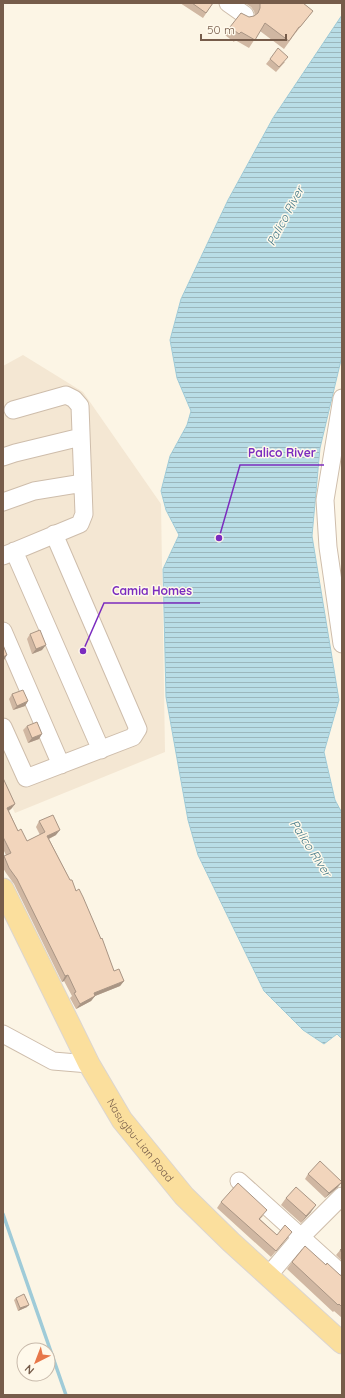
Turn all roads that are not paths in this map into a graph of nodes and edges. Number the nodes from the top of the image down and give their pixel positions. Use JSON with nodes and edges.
{"nodes":[{"id":1,"x":228,"y":3,"type":"edge"},
{"id":2,"x":245,"y":15,"type":"edge"},
{"id":3,"x":342,"y":398,"type":"edge"},
{"id":4,"x":13,"y":410,"type":"dead end"},
{"id":5,"x":81,"y":437,"type":"junction"},
{"id":6,"x":3,"y":457,"type":"edge"},
{"id":7,"x":83,"y":483,"type":"junction"},
{"id":8,"x":3,"y":502,"type":"edge"},
{"id":9,"x":54,"y":534,"type":"junction"},
{"id":10,"x":9,"y":553,"type":"edge"},
{"id":11,"x":3,"y":631,"type":"edge"},
{"id":12,"x":342,"y":644,"type":"edge"},
{"id":13,"x":3,"y":727,"type":"edge"},
{"id":14,"x":102,"y":750,"type":"junction"},
{"id":15,"x":61,"y":765,"type":"junction"},
{"id":16,"x":3,"y":890,"type":"edge"},
{"id":17,"x":3,"y":1034,"type":"edge"},
{"id":18,"x":89,"y":1064,"type":"junction"},
{"id":19,"x":239,"y":1181,"type":"dead end"},
{"id":20,"x":342,"y":1196,"type":"edge"},
{"id":21,"x":301,"y":1237,"type":"junction"},
{"id":22,"x":342,"y":1274,"type":"edge"},
{"id":23,"x":268,"y":1276,"type":"junction"},
{"id":24,"x":342,"y":1343,"type":"edge"}],
"edges":[{"from":1,"to":2,"type":"street"},
{"from":3,"to":12,"type":"street"},
{"from":4,"to":5,"type":"street"},
{"from":5,"to":6,"type":"street"},
{"from":5,"to":7,"type":"street"},
{"from":7,"to":8,"type":"street"},
{"from":7,"to":9,"type":"street"},
{"from":9,"to":10,"type":"street"},
{"from":9,"to":14,"type":"street"},
{"from":10,"to":14,"type":"street"},
{"from":11,"to":15,"type":"street"},
{"from":13,"to":15,"type":"street"},
{"from":14,"to":15,"type":"street"},
{"from":16,"to":18,"type":"main road","name":"Nasugbu-Lian Road"},
{"from":17,"to":18,"type":"street"},
{"from":18,"to":23,"type":"main road","name":"Nasugbu-Lian Road"},
{"from":19,"to":21,"type":"street"},
{"from":20,"to":21,"type":"street"},
{"from":21,"to":22,"type":"street"},
{"from":21,"to":23,"type":"street"},
{"from":23,"to":24,"type":"main road","name":"Nasugbu-Lian Road"}]}
